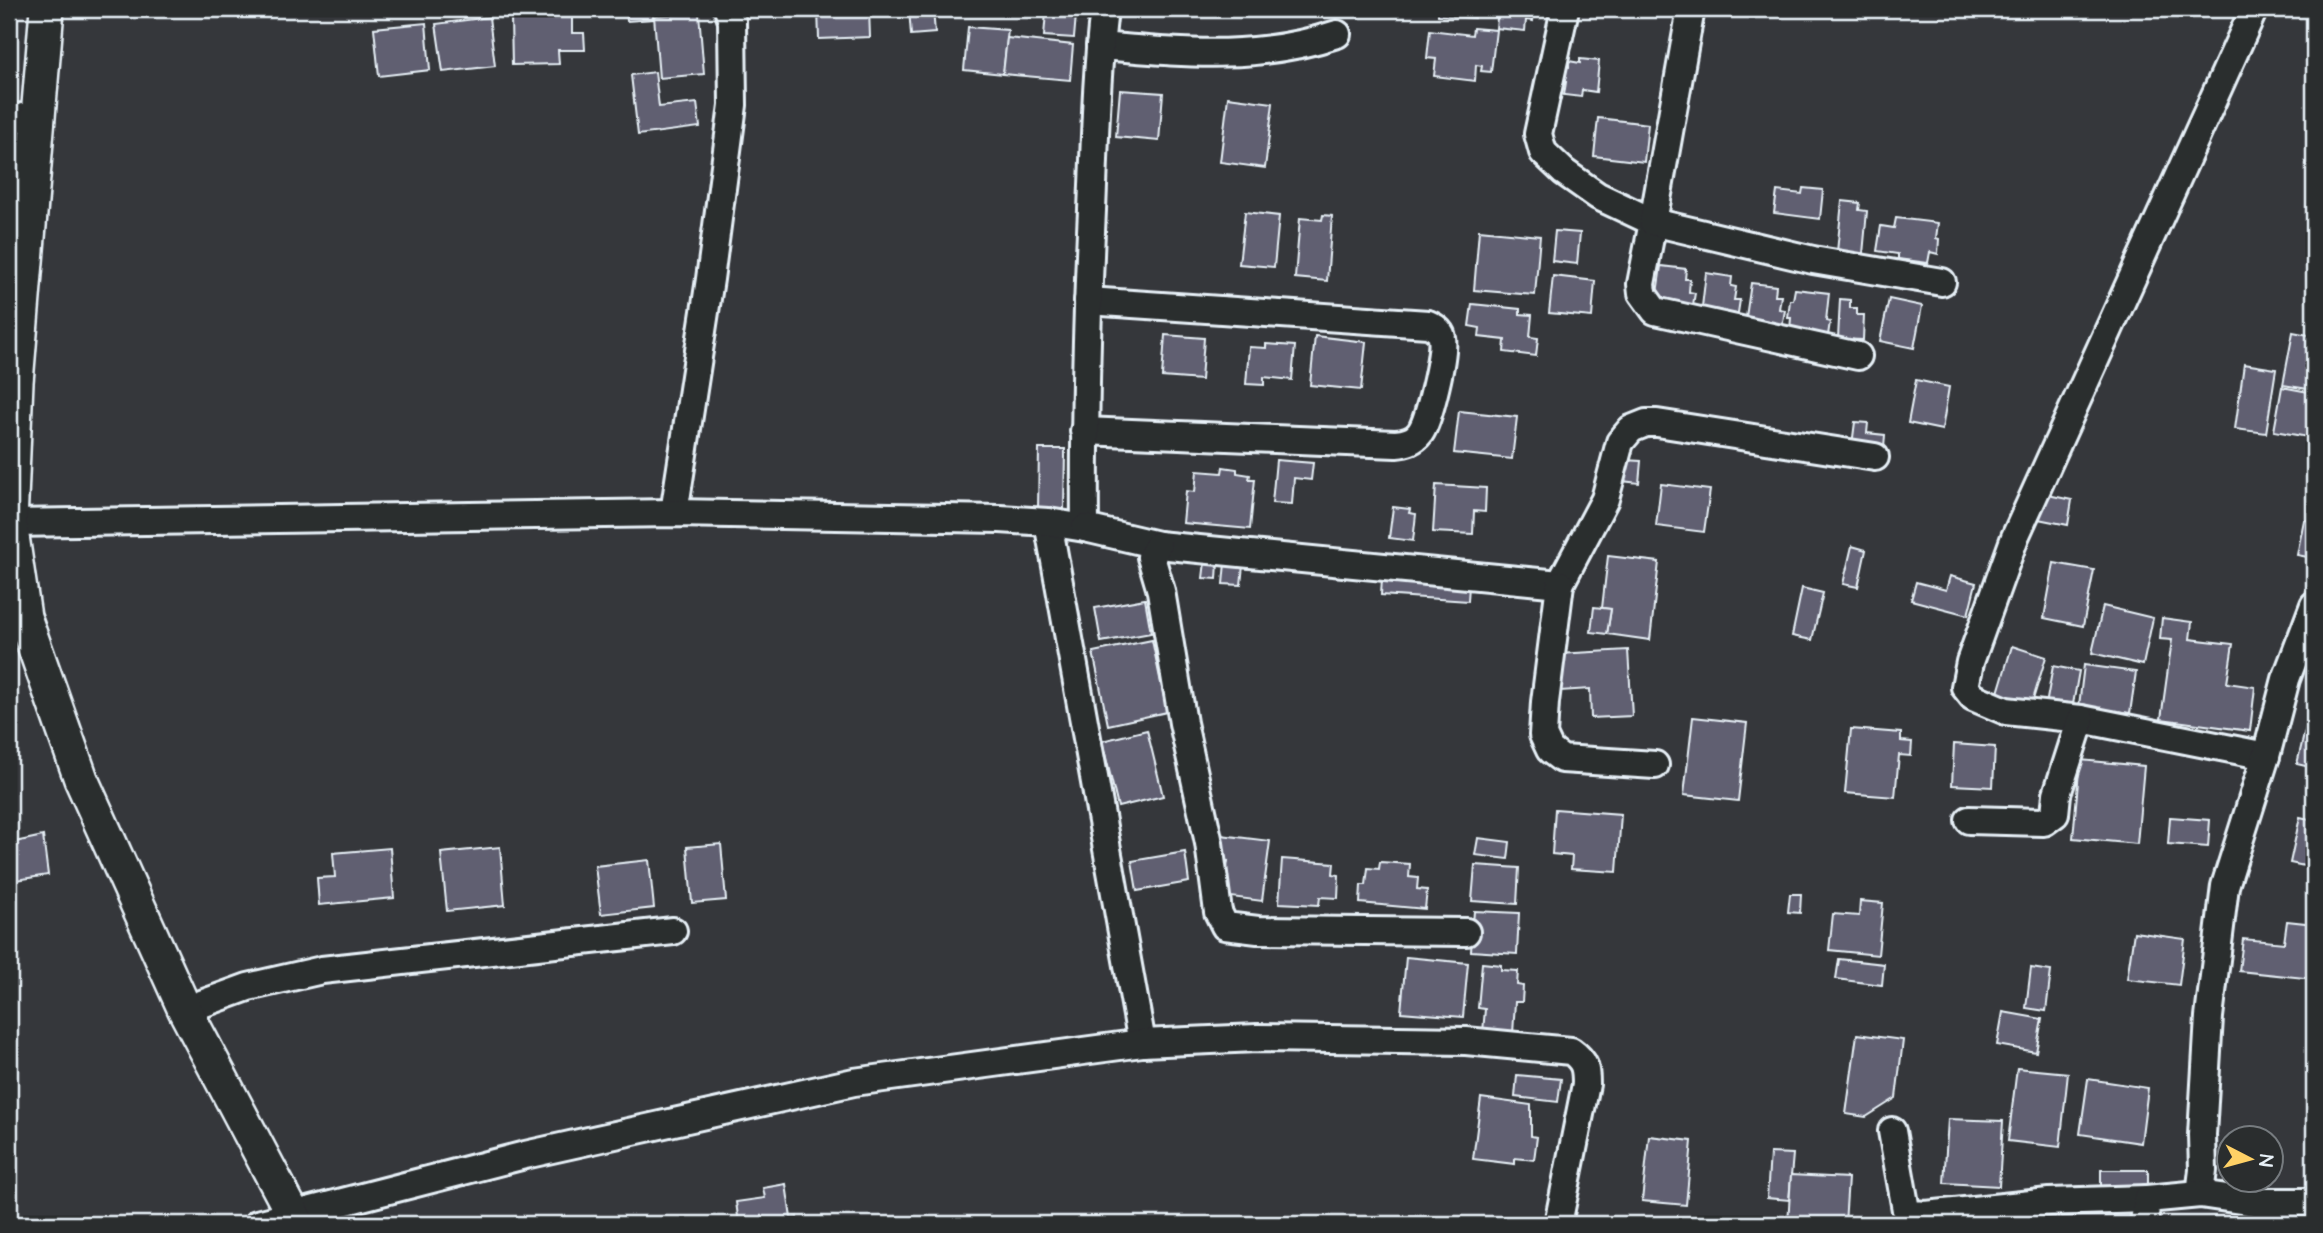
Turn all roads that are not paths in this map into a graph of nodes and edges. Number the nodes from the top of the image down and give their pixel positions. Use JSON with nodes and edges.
{"nodes":[{"id":1,"x":47,"y":9,"type":"edge"},
{"id":2,"x":728,"y":9,"type":"edge"},
{"id":3,"x":1104,"y":9,"type":"edge"},
{"id":4,"x":1565,"y":9,"type":"edge"},
{"id":5,"x":1691,"y":9,"type":"edge"},
{"id":6,"x":2254,"y":9,"type":"edge"},
{"id":7,"x":1337,"y":34,"type":"dead end"},
{"id":8,"x":1100,"y":46,"type":"junction"},
{"id":9,"x":24,"y":117,"type":"edge"},
{"id":10,"x":1653,"y":222,"type":"junction"},
{"id":11,"x":1942,"y":282,"type":"dead end"},
{"id":12,"x":1088,"y":301,"type":"junction"},
{"id":13,"x":1858,"y":356,"type":"dead end"},
{"id":14,"x":1084,"y":431,"type":"junction"},
{"id":15,"x":1875,"y":457,"type":"dead end"},
{"id":16,"x":674,"y":513,"type":"junction"},
{"id":17,"x":1048,"y":522,"type":"junction"},
{"id":18,"x":9,"y":523,"type":"edge"},
{"id":19,"x":1085,"y":528,"type":"junction"},
{"id":20,"x":1158,"y":545,"type":"junction"},
{"id":21,"x":1560,"y":584,"type":"junction"},
{"id":22,"x":2314,"y":605,"type":"edge"},
{"id":23,"x":16,"y":618,"type":"edge"},
{"id":24,"x":2081,"y":719,"type":"junction"},
{"id":25,"x":2266,"y":756,"type":"junction"},
{"id":26,"x":1655,"y":765,"type":"dead end"},
{"id":27,"x":1969,"y":820,"type":"dead end"},
{"id":28,"x":674,"y":931,"type":"dead end"},
{"id":29,"x":1466,"y":932,"type":"dead end"},
{"id":30,"x":185,"y":1010,"type":"junction"},
{"id":31,"x":1142,"y":1043,"type":"junction"},
{"id":32,"x":1892,"y":1132,"type":"dead end"},
{"id":33,"x":2200,"y":1194,"type":"junction"},
{"id":34,"x":2314,"y":1202,"type":"edge"},
{"id":35,"x":2146,"y":1212,"type":"edge"},
{"id":36,"x":295,"y":1220,"type":"edge"},
{"id":37,"x":257,"y":1224,"type":"edge"},
{"id":38,"x":1558,"y":1224,"type":"edge"}],
"edges":[{"from":1,"to":9,"type":"main road"},
{"from":2,"to":16,"type":"street"},
{"from":3,"to":8,"type":"street"},
{"from":4,"to":10,"type":"street"},
{"from":5,"to":10,"type":"street"},
{"from":6,"to":24,"type":"street"},
{"from":7,"to":8,"type":"street"},
{"from":8,"to":12,"type":"street"},
{"from":9,"to":18,"type":"main road"},
{"from":10,"to":11,"type":"street"},
{"from":10,"to":13,"type":"street"},
{"from":12,"to":14,"type":"street"},
{"from":12,"to":14,"type":"street"},
{"from":14,"to":19,"type":"street"},
{"from":15,"to":21,"type":"street"},
{"from":16,"to":17,"type":"street"},
{"from":16,"to":18,"type":"street"},
{"from":17,"to":19,"type":"street"},
{"from":17,"to":31,"type":"street"},
{"from":18,"to":23,"type":"main road"},
{"from":19,"to":20,"type":"street"},
{"from":20,"to":21,"type":"street"},
{"from":20,"to":29,"type":"street"},
{"from":21,"to":26,"type":"street"},
{"from":22,"to":25,"type":"street"},
{"from":23,"to":30,"type":"main road"},
{"from":24,"to":25,"type":"street"},
{"from":24,"to":27,"type":"street"},
{"from":25,"to":33,"type":"street"},
{"from":28,"to":30,"type":"street"},
{"from":30,"to":36,"type":"main road"},
{"from":31,"to":36,"type":"street"},
{"from":31,"to":38,"type":"street"},
{"from":32,"to":35,"type":"street"},
{"from":33,"to":34,"type":"street"},
{"from":33,"to":35,"type":"street"},
{"from":36,"to":37,"type":"street"}]}
